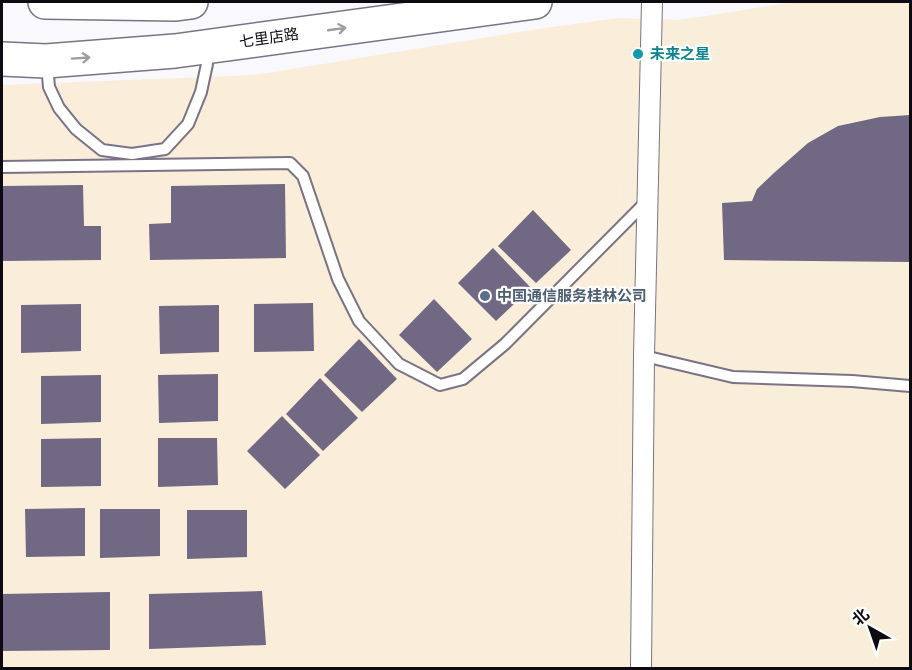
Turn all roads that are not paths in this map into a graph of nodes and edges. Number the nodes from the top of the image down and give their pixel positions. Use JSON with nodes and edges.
{"nodes":[{"id":1,"x":45,"y":2,"type":"edge"},
{"id":2,"x":191,"y":2,"type":"edge"},
{"id":3,"x":535,"y":2,"type":"edge"},
{"id":4,"x":652,"y":2,"type":"edge"},
{"id":5,"x":207,"y":47,"type":"junction"},
{"id":6,"x":2,"y":59,"type":"edge"},
{"id":7,"x":46,"y":61,"type":"junction"},
{"id":8,"x":165,"y":149,"type":"junction"},
{"id":9,"x":102,"y":150,"type":"junction"},
{"id":10,"x":178,"y":165,"type":"junction"},
{"id":11,"x":85,"y":166,"type":"junction"},
{"id":12,"x":2,"y":167,"type":"edge"},
{"id":13,"x":648,"y":200,"type":"junction"},
{"id":14,"x":644,"y":356,"type":"junction"},
{"id":15,"x":910,"y":386,"type":"edge"},
{"id":16,"x":641,"y":669,"type":"edge"}],
"edges":[{"from":1,"to":2,"type":"highway"},
{"from":5,"to":3,"type":"highway","name":"七里店路","one_way":true},
{"from":4,"to":13,"type":"street"},
{"from":7,"to":5,"type":"highway","name":"七里店路","one_way":true},
{"from":5,"to":8,"type":"lane"},
{"from":6,"to":7,"type":"highway","name":"七里店路"},
{"from":7,"to":9,"type":"lane"},
{"from":8,"to":9,"type":"lane"},
{"from":8,"to":10,"type":"lane"},
{"from":9,"to":11,"type":"lane"},
{"from":10,"to":11,"type":"lane"},
{"from":10,"to":13,"type":"lane"},
{"from":11,"to":12,"type":"lane"},
{"from":13,"to":14,"type":"street"},
{"from":14,"to":15,"type":"lane"},
{"from":14,"to":16,"type":"street"}]}
